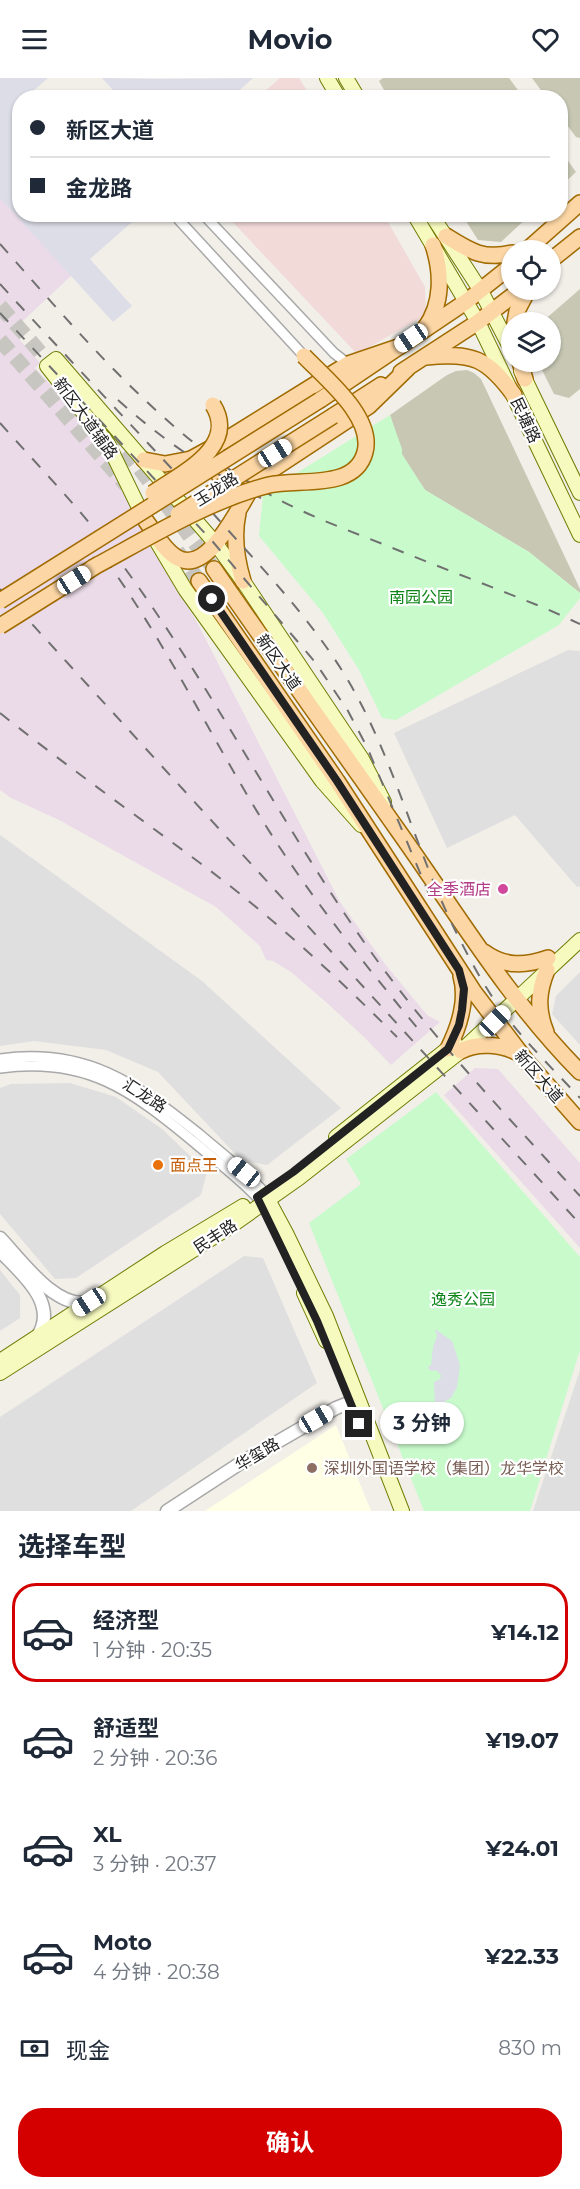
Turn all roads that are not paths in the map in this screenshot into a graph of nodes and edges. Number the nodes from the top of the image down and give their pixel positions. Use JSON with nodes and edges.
{"nodes":[{"id":1,"x":580,"y":203,"type":"edge"},
{"id":2,"x":568,"y":213,"type":"edge"},
{"id":3,"x":181,"y":222,"type":"edge"},
{"id":4,"x":211,"y":222,"type":"edge"},
{"id":5,"x":421,"y":222,"type":"edge"},
{"id":6,"x":436,"y":222,"type":"edge"},
{"id":7,"x":558,"y":222,"type":"edge"},
{"id":8,"x":446,"y":236,"type":"junction"},
{"id":9,"x":580,"y":237,"type":"edge"},
{"id":10,"x":537,"y":240,"type":"edge"},
{"id":11,"x":433,"y":245,"type":"junction"},
{"id":12,"x":561,"y":252,"type":"edge"},
{"id":13,"x":501,"y":255,"type":"edge"},
{"id":14,"x":501,"y":274,"type":"edge"},
{"id":15,"x":481,"y":291,"type":"junction"},
{"id":16,"x":507,"y":300,"type":"edge"},
{"id":17,"x":467,"y":301,"type":"junction"},
{"id":18,"x":493,"y":311,"type":"junction"},
{"id":19,"x":478,"y":322,"type":"junction"},
{"id":20,"x":427,"y":328,"type":"junction"},
{"id":21,"x":501,"y":328,"type":"edge"},
{"id":22,"x":443,"y":344,"type":"junction"},
{"id":23,"x":398,"y":347,"type":"junction"},
{"id":24,"x":304,"y":356,"type":"joint"},
{"id":25,"x":423,"y":357,"type":"junction"},
{"id":26,"x":348,"y":364,"type":"junction"},
{"id":27,"x":408,"y":368,"type":"junction"},
{"id":28,"x":522,"y":372,"type":"edge"},
{"id":29,"x":525,"y":378,"type":"joint"},
{"id":30,"x":514,"y":395,"type":"junction"},
{"id":31,"x":213,"y":405,"type":"dead end"},
{"id":32,"x":224,"y":441,"type":"junction"},
{"id":33,"x":144,"y":460,"type":"junction"},
{"id":34,"x":258,"y":480,"type":"junction"},
{"id":35,"x":580,"y":493,"type":"edge"},
{"id":36,"x":241,"y":504,"type":"junction"},
{"id":37,"x":146,"y":521,"type":"junction"},
{"id":38,"x":580,"y":535,"type":"edge"},
{"id":39,"x":216,"y":544,"type":"junction"},
{"id":40,"x":92,"y":568,"type":"junction"},
{"id":41,"x":214,"y":569,"type":"tunnel mouth"},
{"id":42,"x":199,"y":581,"type":"tunnel mouth"},
{"id":43,"x":243,"y":581,"type":"junction"},
{"id":44,"x":5,"y":597,"type":"edge"},
{"id":45,"x":0,"y":626,"type":"edge"},
{"id":46,"x":397,"y":829,"type":"junction"},
{"id":47,"x":376,"y":842,"type":"junction"},
{"id":48,"x":580,"y":928,"type":"edge"},
{"id":49,"x":580,"y":940,"type":"edge"},
{"id":50,"x":479,"y":949,"type":"junction"},
{"id":51,"x":548,"y":964,"type":"junction"},
{"id":52,"x":459,"y":970,"type":"junction"},
{"id":53,"x":514,"y":997,"type":"junction"},
{"id":54,"x":492,"y":1017,"type":"junction"},
{"id":55,"x":548,"y":1038,"type":"junction"},
{"id":56,"x":454,"y":1050,"type":"junction"},
{"id":57,"x":520,"y":1054,"type":"junction"},
{"id":58,"x":0,"y":1059,"type":"edge"},
{"id":59,"x":0,"y":1068,"type":"edge"},
{"id":60,"x":580,"y":1072,"type":"edge"},
{"id":61,"x":580,"y":1122,"type":"edge"},
{"id":62,"x":263,"y":1198,"type":"junction"},
{"id":63,"x":0,"y":1238,"type":"edge"},
{"id":64,"x":0,"y":1251,"type":"edge"},
{"id":65,"x":89,"y":1302,"type":"junction"},
{"id":66,"x":37,"y":1337,"type":"junction"},
{"id":67,"x":0,"y":1361,"type":"edge"},
{"id":68,"x":0,"y":1373,"type":"edge"},
{"id":69,"x":351,"y":1402,"type":"junction"},
{"id":70,"x":167,"y":1511,"type":"edge"},
{"id":71,"x":394,"y":1511,"type":"edge"},
{"id":72,"x":402,"y":1511,"type":"edge"}],
"edges":[{"from":1,"to":2,"type":"main road"},
{"from":3,"to":24,"type":"street"},
{"from":4,"to":26,"type":"street"},
{"from":5,"to":11,"type":"main road","name":"民塘路"},
{"from":6,"to":8,"type":"main road"},
{"from":7,"to":10,"type":"main road"},
{"from":8,"to":13,"type":"main road"},
{"from":8,"to":15,"type":"main road"},
{"from":9,"to":12,"type":"main road"},
{"from":11,"to":17,"type":"main road","name":"民塘路"},
{"from":11,"to":20,"type":"main road"},
{"from":14,"to":15,"type":"main road","name":"玉龙路"},
{"from":15,"to":17,"type":"main road","name":"玉龙路"},
{"from":15,"to":18,"type":"main road"},
{"from":16,"to":18,"type":"main road","name":"玉龙路"},
{"from":17,"to":19,"type":"main road","name":"民塘路"},
{"from":17,"to":20,"type":"main road","name":"玉龙路"},
{"from":18,"to":19,"type":"main road","name":"玉龙路"},
{"from":18,"to":21,"type":"main road"},
{"from":19,"to":22,"type":"main road","name":"玉龙路"},
{"from":19,"to":30,"type":"main road","name":"民塘路"},
{"from":20,"to":22,"type":"main road"},
{"from":20,"to":23,"type":"main road","name":"玉龙路"},
{"from":22,"to":25,"type":"main road","name":"玉龙路"},
{"from":23,"to":26,"type":"main road"},
{"from":23,"to":44,"type":"main road","name":"玉龙路","bridge":true},
{"from":24,"to":40,"type":"main road","bridge":true},
{"from":25,"to":27,"type":"main road","name":"玉龙路"},
{"from":25,"to":30,"type":"main road"},
{"from":26,"to":32,"type":"main road"},
{"from":27,"to":34,"type":"main road"},
{"from":27,"to":40,"type":"main road","name":"玉龙路","bridge":true},
{"from":28,"to":29,"type":"main road"},
{"from":29,"to":35,"type":"main road","name":"民塘路"},
{"from":30,"to":38,"type":"main road","name":"民塘路"},
{"from":31,"to":44,"type":"main road","bridge":true},
{"from":32,"to":33,"type":"main road"},
{"from":32,"to":34,"type":"main road"},
{"from":33,"to":37,"type":"main road","name":"新区大道辅路"},
{"from":33,"to":39,"type":"main road","name":"新区大道辅路"},
{"from":34,"to":36,"type":"main road"},
{"from":36,"to":39,"type":"main road"},
{"from":36,"to":43,"type":"main road"},
{"from":37,"to":39,"type":"main road"},
{"from":37,"to":47,"type":"main road","name":"新区大道辅路"},
{"from":39,"to":43,"type":"main road","name":"新区大道辅路"},
{"from":40,"to":45,"type":"main road","name":"玉龙路","bridge":true},
{"from":41,"to":46,"type":"main road","name":"新区大道"},
{"from":42,"to":47,"type":"main road","name":"新区大道"},
{"from":43,"to":46,"type":"main road","name":"新区大道辅路"},
{"from":46,"to":50,"type":"main road","name":"新区大道"},
{"from":47,"to":52,"type":"main road","name":"新区大道"},
{"from":48,"to":51,"type":"main road","name":"民丰路"},
{"from":49,"to":51,"type":"main road","name":"民丰路"},
{"from":50,"to":51,"type":"main road"},
{"from":50,"to":53,"type":"main road","name":"新区大道"},
{"from":51,"to":53,"type":"main road","name":"民丰路"},
{"from":51,"to":55,"type":"main road"},
{"from":52,"to":54,"type":"main road","name":"新区大道"},
{"from":52,"to":56,"type":"main road"},
{"from":53,"to":54,"type":"main road","name":"民丰路"},
{"from":53,"to":55,"type":"main road","name":"新区大道"},
{"from":54,"to":56,"type":"main road","name":"民丰路"},
{"from":54,"to":57,"type":"main road","name":"新区大道"},
{"from":55,"to":60,"type":"main road","name":"新区大道"},
{"from":56,"to":57,"type":"main road"},
{"from":56,"to":62,"type":"main road","name":"民丰路"},
{"from":57,"to":61,"type":"main road","name":"新区大道"},
{"from":58,"to":62,"type":"street","name":"汇龙路"},
{"from":59,"to":62,"type":"street","name":"汇龙路"},
{"from":62,"to":65,"type":"main road","name":"民丰路"},
{"from":62,"to":68,"type":"main road","name":"民丰路"},
{"from":62,"to":69,"type":"main road"},
{"from":62,"to":72,"type":"main road"},
{"from":63,"to":65,"type":"street"},
{"from":64,"to":66,"type":"street"},
{"from":65,"to":66,"type":"main road","name":"民丰路"},
{"from":66,"to":67,"type":"main road","name":"民丰路"},
{"from":69,"to":70,"type":"street","name":"华玺路"},
{"from":69,"to":71,"type":"main road"}]}
